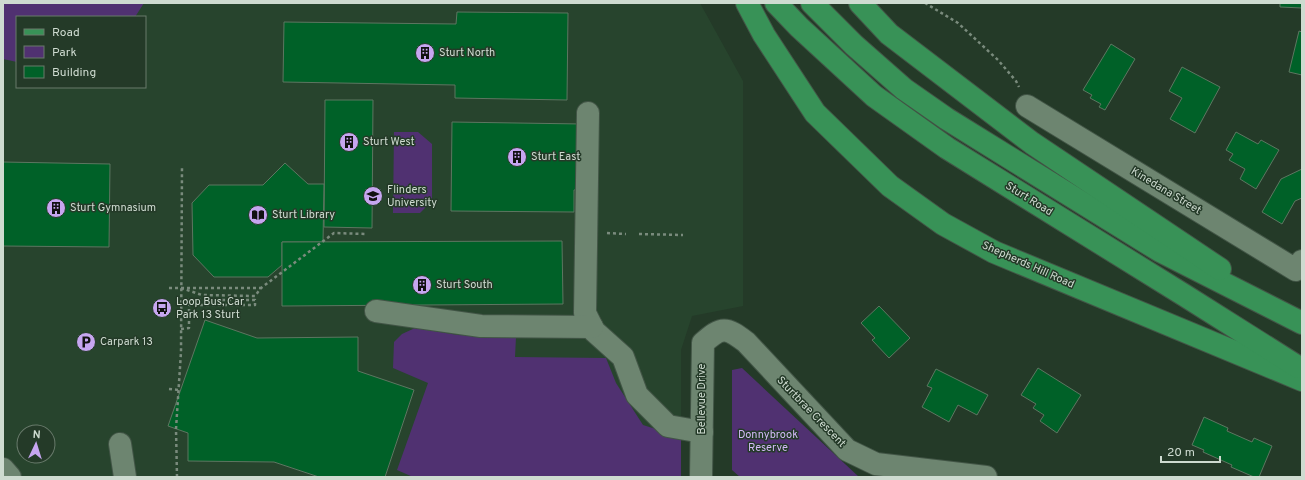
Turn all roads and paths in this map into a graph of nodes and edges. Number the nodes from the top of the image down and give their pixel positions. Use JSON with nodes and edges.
{"nodes":[{"id":1,"x":747,"y":3,"type":"edge"},
{"id":2,"x":776,"y":3,"type":"edge"},
{"id":3,"x":812,"y":3,"type":"edge"},
{"id":4,"x":860,"y":3,"type":"edge"},
{"id":5,"x":925,"y":3,"type":"edge"},
{"id":6,"x":1026,"y":106,"type":"joint"},
{"id":7,"x":588,"y":113,"type":"dead end"},
{"id":8,"x":182,"y":166,"type":"dead end"},
{"id":9,"x":606,"y":233,"type":"dead end"},
{"id":10,"x":368,"y":234,"type":"dead end"},
{"id":11,"x":626,"y":234,"type":"dead end"},
{"id":12,"x":639,"y":234,"type":"dead end"},
{"id":13,"x":683,"y":235,"type":"dead end"},
{"id":14,"x":1300,"y":268,"type":"edge"},
{"id":15,"x":169,"y":288,"type":"dead end"},
{"id":16,"x":181,"y":288,"type":"junction"},
{"id":17,"x":261,"y":288,"type":"junction"},
{"id":18,"x":182,"y":300,"type":"junction"},
{"id":19,"x":376,"y":311,"type":"dead end"},
{"id":20,"x":1302,"y":323,"type":"edge"},
{"id":21,"x":592,"y":327,"type":"junction"},
{"id":22,"x":181,"y":329,"type":"junction"},
{"id":23,"x":722,"y":330,"type":"joint"},
{"id":24,"x":1302,"y":370,"type":"edge"},
{"id":25,"x":1302,"y":380,"type":"edge"},
{"id":26,"x":169,"y":389,"type":"dead end"},
{"id":27,"x":179,"y":390,"type":"junction"},
{"id":28,"x":702,"y":432,"type":"junction"},
{"id":29,"x":120,"y":444,"type":"dead end"},
{"id":30,"x":3,"y":469,"type":"edge"},
{"id":31,"x":10,"y":477,"type":"edge"},
{"id":32,"x":125,"y":477,"type":"edge"},
{"id":33,"x":177,"y":477,"type":"edge"},
{"id":34,"x":701,"y":477,"type":"edge"},
{"id":35,"x":986,"y":477,"type":"edge"}],
"edges":[{"from":1,"to":25,"type":"main road","name":"Shepherds Hill Road"},
{"from":2,"to":24,"type":"main road","name":"Sturt Road"},
{"from":3,"to":20,"type":"main road"},
{"from":4,"to":20,"type":"main road"},
{"from":5,"to":6,"type":"path"},
{"from":6,"to":14,"type":"street","name":"Kinedana Street"},
{"from":7,"to":21,"type":"street"},
{"from":8,"to":16,"type":"path"},
{"from":9,"to":11,"type":"path"},
{"from":10,"to":17,"type":"path"},
{"from":12,"to":13,"type":"path"},
{"from":15,"to":16,"type":"path"},
{"from":16,"to":17,"type":"path"},
{"from":16,"to":17,"type":"path"},
{"from":16,"to":18,"type":"path"},
{"from":18,"to":22,"type":"path"},
{"from":18,"to":22,"type":"path"},
{"from":19,"to":21,"type":"street"},
{"from":21,"to":28,"type":"street"},
{"from":22,"to":27,"type":"path"},
{"from":23,"to":28,"type":"street","name":"Bellevue Drive"},
{"from":23,"to":35,"type":"street","name":"Sturtbrae Crescent"},
{"from":26,"to":27,"type":"path"},
{"from":27,"to":33,"type":"path"},
{"from":28,"to":34,"type":"street","name":"Bellevue Drive"},
{"from":29,"to":32,"type":"street"},
{"from":30,"to":31,"type":"street"}]}
